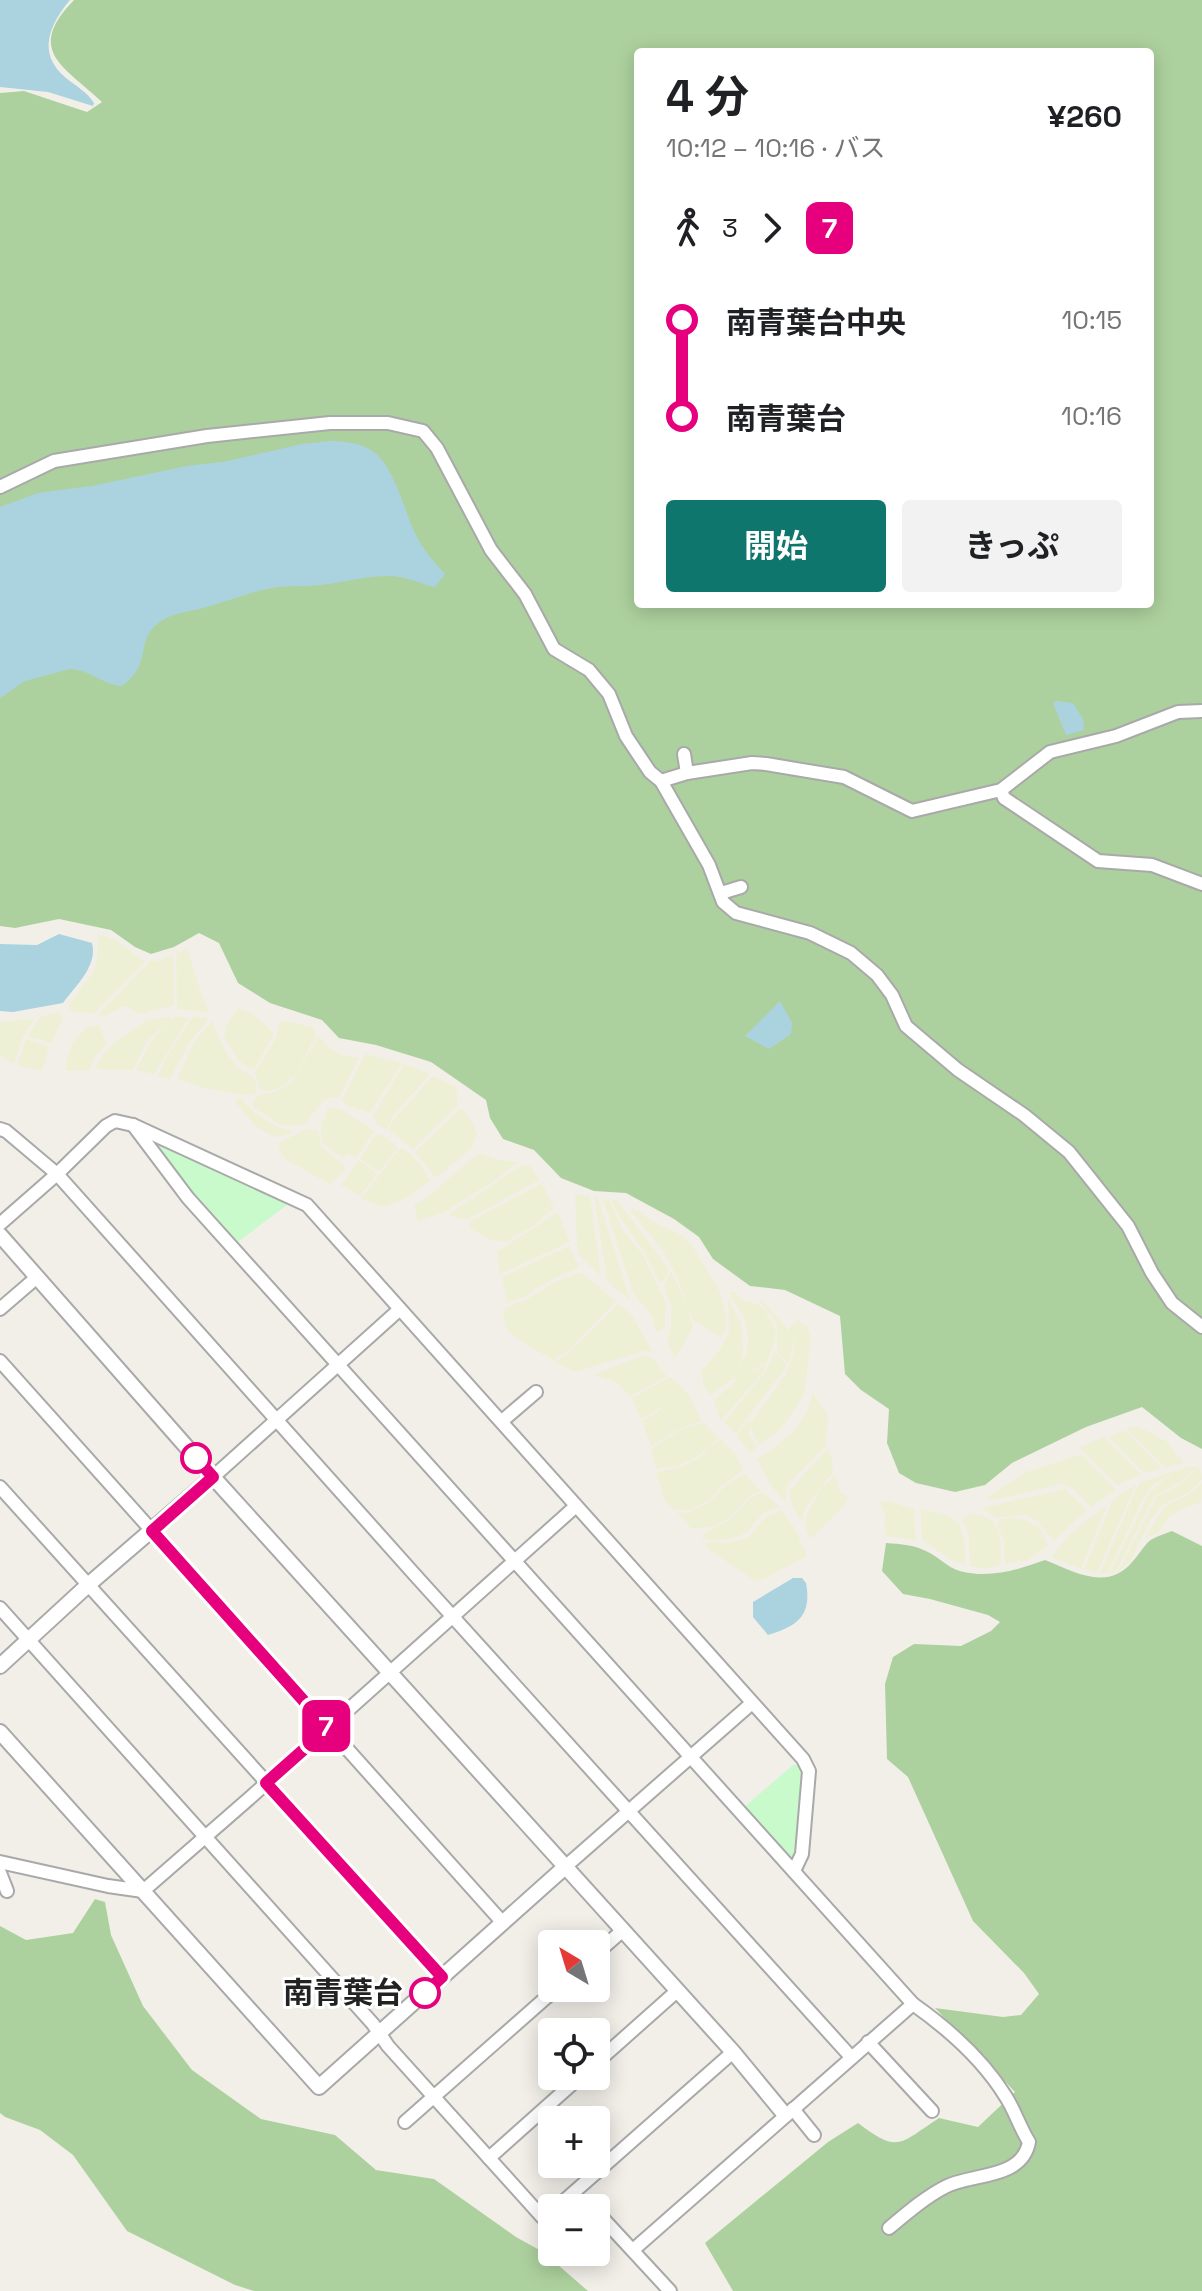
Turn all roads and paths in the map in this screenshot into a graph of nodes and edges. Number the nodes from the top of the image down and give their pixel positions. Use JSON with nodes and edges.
{"nodes":[{"id":1,"x":0,"y":487,"type":"edge"},
{"id":2,"x":1202,"y":711,"type":"edge"},
{"id":3,"x":684,"y":754,"type":"dead end"},
{"id":4,"x":687,"y":773,"type":"junction"},
{"id":5,"x":661,"y":781,"type":"junction"},
{"id":6,"x":1001,"y":790,"type":"junction"},
{"id":7,"x":1202,"y":884,"type":"edge"},
{"id":8,"x":741,"y":887,"type":"dead end"},
{"id":9,"x":721,"y":893,"type":"junction"},
{"id":10,"x":133,"y":1125,"type":"junction"},
{"id":11,"x":0,"y":1129,"type":"edge"},
{"id":12,"x":57,"y":1174,"type":"junction"},
{"id":13,"x":0,"y":1224,"type":"edge"},
{"id":14,"x":0,"y":1235,"type":"edge"},
{"id":15,"x":36,"y":1278,"type":"junction"},
{"id":16,"x":0,"y":1309,"type":"edge"},
{"id":17,"x":400,"y":1309,"type":"junction"},
{"id":18,"x":1202,"y":1327,"type":"edge"},
{"id":19,"x":0,"y":1361,"type":"edge"},
{"id":20,"x":338,"y":1363,"type":"junction"},
{"id":21,"x":536,"y":1392,"type":"dead end"},
{"id":22,"x":276,"y":1419,"type":"junction"},
{"id":23,"x":502,"y":1421,"type":"junction"},
{"id":24,"x":213,"y":1477,"type":"junction"},
{"id":25,"x":0,"y":1487,"type":"edge"},
{"id":26,"x":576,"y":1506,"type":"junction"},
{"id":27,"x":152,"y":1531,"type":"junction"},
{"id":28,"x":514,"y":1561,"type":"junction"},
{"id":29,"x":88,"y":1585,"type":"junction"},
{"id":30,"x":0,"y":1608,"type":"edge"},
{"id":31,"x":452,"y":1616,"type":"junction"},
{"id":32,"x":28,"y":1640,"type":"junction"},
{"id":33,"x":0,"y":1666,"type":"edge"},
{"id":34,"x":390,"y":1672,"type":"junction"},
{"id":35,"x":752,"y":1703,"type":"junction"},
{"id":36,"x":328,"y":1728,"type":"junction"},
{"id":37,"x":0,"y":1732,"type":"edge"},
{"id":38,"x":690,"y":1757,"type":"junction"},
{"id":39,"x":266,"y":1783,"type":"junction"},
{"id":40,"x":629,"y":1811,"type":"junction"},
{"id":41,"x":206,"y":1837,"type":"junction"},
{"id":42,"x":0,"y":1862,"type":"edge"},
{"id":43,"x":565,"y":1867,"type":"junction"},
{"id":44,"x":794,"y":1871,"type":"junction"},
{"id":45,"x":0,"y":1873,"type":"edge"},
{"id":46,"x":7,"y":1891,"type":"dead end"},
{"id":47,"x":143,"y":1891,"type":"junction"},
{"id":48,"x":503,"y":1923,"type":"junction"},
{"id":49,"x":623,"y":1930,"type":"junction"},
{"id":50,"x":610,"y":1942,"type":"edge"},
{"id":51,"x":442,"y":1977,"type":"junction"},
{"id":52,"x":677,"y":1991,"type":"junction"},
{"id":53,"x":541,"y":2002,"type":"edge"},
{"id":54,"x":913,"y":2004,"type":"junction"},
{"id":55,"x":381,"y":2034,"type":"junction"},
{"id":56,"x":868,"y":2042,"type":"junction"},
{"id":57,"x":610,"y":2051,"type":"edge"},
{"id":58,"x":733,"y":2052,"type":"junction"},
{"id":59,"x":851,"y":2057,"type":"junction"},
{"id":60,"x":565,"y":2090,"type":"edge"},
{"id":61,"x":435,"y":2096,"type":"junction"},
{"id":62,"x":932,"y":2111,"type":"dead end"},
{"id":63,"x":789,"y":2112,"type":"junction"},
{"id":64,"x":405,"y":2122,"type":"dead end"},
{"id":65,"x":814,"y":2135,"type":"dead end"},
{"id":66,"x":489,"y":2158,"type":"junction"},
{"id":67,"x":578,"y":2189,"type":"junction"},
{"id":68,"x":572,"y":2194,"type":"edge"},
{"id":69,"x":582,"y":2194,"type":"edge"},
{"id":70,"x":538,"y":2212,"type":"edge"},
{"id":71,"x":610,"y":2225,"type":"edge"},
{"id":72,"x":889,"y":2228,"type":"dead end"},
{"id":73,"x":633,"y":2250,"type":"junction"},
{"id":74,"x":670,"y":2291,"type":"edge"}],
"edges":[{"from":1,"to":5,"type":"street"},
{"from":2,"to":6,"type":"street"},
{"from":3,"to":4,"type":"street"},
{"from":4,"to":5,"type":"street"},
{"from":4,"to":6,"type":"street"},
{"from":5,"to":9,"type":"street"},
{"from":6,"to":7,"type":"street"},
{"from":8,"to":9,"type":"street"},
{"from":9,"to":18,"type":"street"},
{"from":10,"to":12,"type":"street"},
{"from":10,"to":17,"type":"street"},
{"from":10,"to":20,"type":"street"},
{"from":11,"to":12,"type":"street"},
{"from":12,"to":13,"type":"street"},
{"from":12,"to":22,"type":"street"},
{"from":14,"to":15,"type":"street"},
{"from":15,"to":16,"type":"street"},
{"from":15,"to":24,"type":"street"},
{"from":17,"to":20,"type":"street"},
{"from":17,"to":23,"type":"street"},
{"from":19,"to":27,"type":"street"},
{"from":20,"to":22,"type":"street"},
{"from":20,"to":28,"type":"street"},
{"from":21,"to":23,"type":"street"},
{"from":22,"to":24,"type":"street"},
{"from":22,"to":31,"type":"street"},
{"from":23,"to":26,"type":"street"},
{"from":24,"to":27,"type":"street"},
{"from":24,"to":34,"type":"street"},
{"from":25,"to":29,"type":"street"},
{"from":26,"to":28,"type":"street"},
{"from":26,"to":35,"type":"street"},
{"from":27,"to":29,"type":"street"},
{"from":27,"to":36,"type":"street"},
{"from":28,"to":31,"type":"street"},
{"from":28,"to":38,"type":"street"},
{"from":29,"to":32,"type":"street"},
{"from":29,"to":39,"type":"street"},
{"from":30,"to":32,"type":"street"},
{"from":31,"to":34,"type":"street"},
{"from":31,"to":40,"type":"street"},
{"from":32,"to":33,"type":"street"},
{"from":32,"to":41,"type":"street"},
{"from":34,"to":36,"type":"street"},
{"from":34,"to":43,"type":"street"},
{"from":35,"to":38,"type":"street"},
{"from":35,"to":44,"type":"street"},
{"from":36,"to":39,"type":"street"},
{"from":36,"to":48,"type":"street"},
{"from":37,"to":47,"type":"street"},
{"from":38,"to":40,"type":"street"},
{"from":38,"to":44,"type":"street"},
{"from":39,"to":41,"type":"street"},
{"from":39,"to":51,"type":"street"},
{"from":40,"to":43,"type":"street"},
{"from":40,"to":59,"type":"street"},
{"from":41,"to":47,"type":"street"},
{"from":41,"to":55,"type":"street"},
{"from":42,"to":47,"type":"street"},
{"from":43,"to":48,"type":"street"},
{"from":43,"to":49,"type":"street"},
{"from":44,"to":54,"type":"street"},
{"from":45,"to":46,"type":"street"},
{"from":47,"to":55,"type":"street"},
{"from":48,"to":51,"type":"street"},
{"from":49,"to":50,"type":"street"},
{"from":49,"to":52,"type":"street"},
{"from":51,"to":55,"type":"street"},
{"from":52,"to":57,"type":"street"},
{"from":52,"to":58,"type":"street"},
{"from":53,"to":61,"type":"street"},
{"from":54,"to":56,"type":"street"},
{"from":54,"to":72,"type":"street"},
{"from":55,"to":61,"type":"street"},
{"from":56,"to":59,"type":"street"},
{"from":56,"to":62,"type":"street"},
{"from":58,"to":63,"type":"street"},
{"from":58,"to":67,"type":"street"},
{"from":59,"to":63,"type":"street"},
{"from":60,"to":66,"type":"street"},
{"from":61,"to":64,"type":"street"},
{"from":61,"to":66,"type":"street"},
{"from":63,"to":65,"type":"street"},
{"from":63,"to":73,"type":"street"},
{"from":66,"to":70,"type":"street"},
{"from":67,"to":68,"type":"street"},
{"from":67,"to":69,"type":"street"},
{"from":71,"to":73,"type":"street"},
{"from":73,"to":74,"type":"street"}]}
